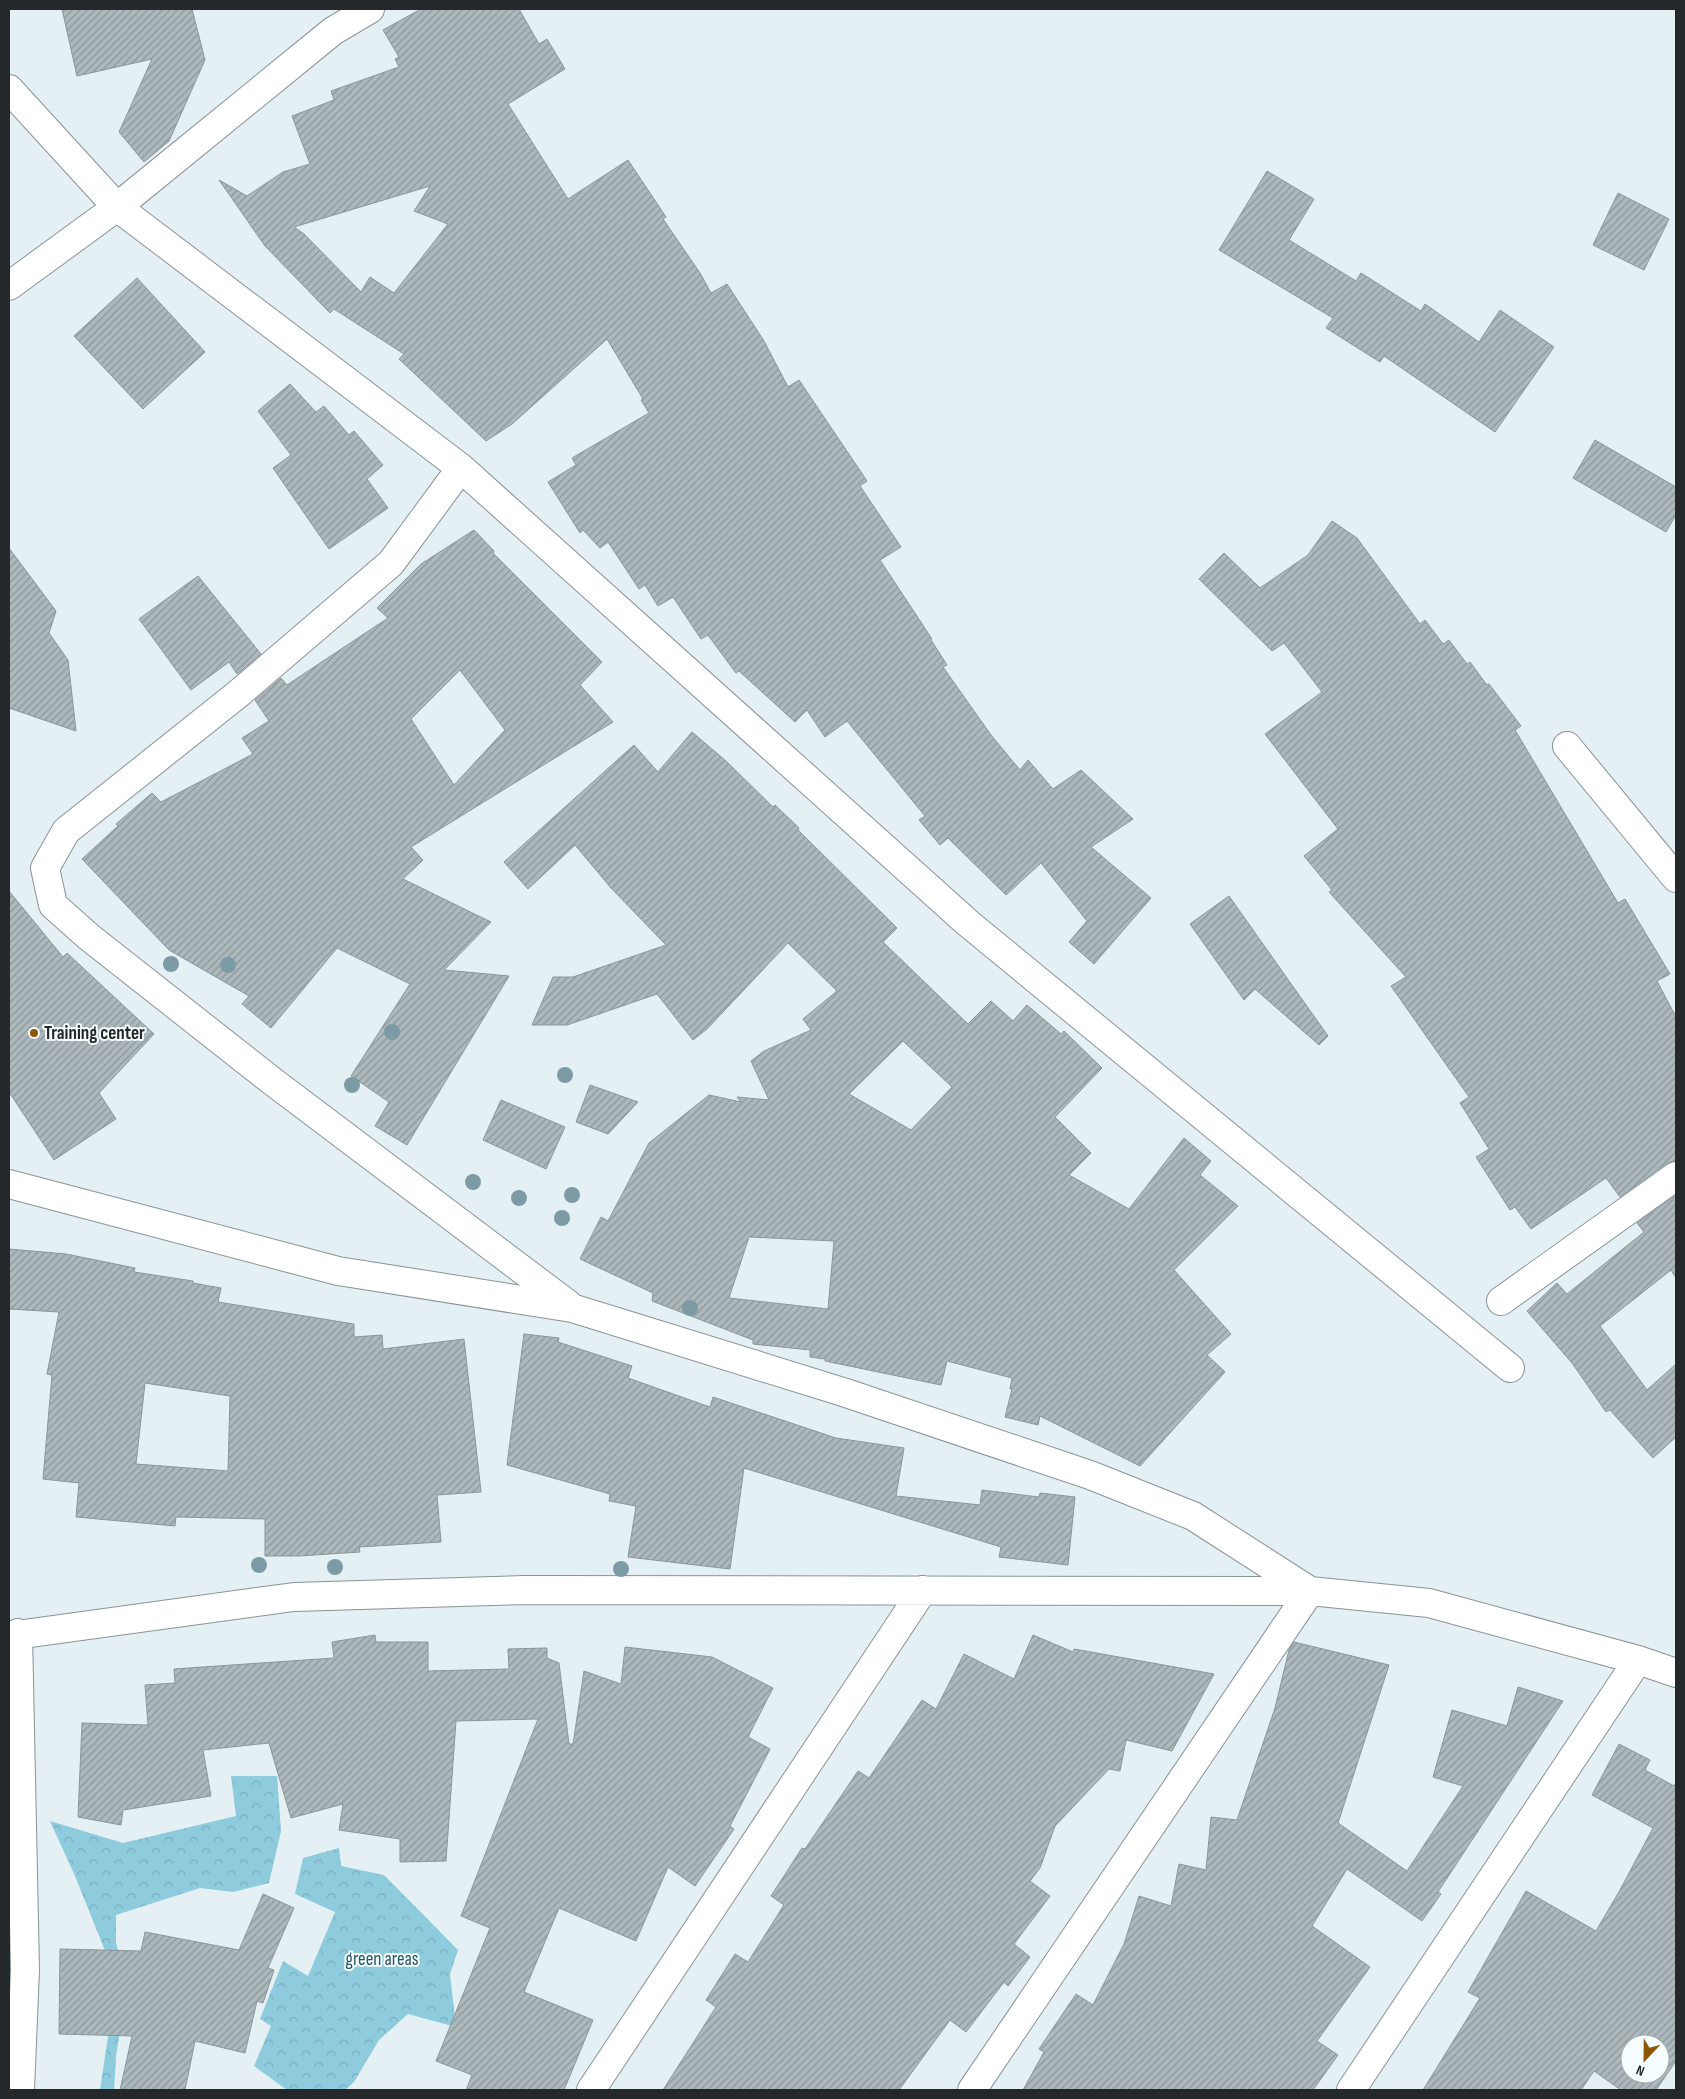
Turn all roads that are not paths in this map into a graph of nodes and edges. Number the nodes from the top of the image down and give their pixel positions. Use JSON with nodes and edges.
{"nodes":[{"id":1,"x":370,"y":9,"type":"edge"},
{"id":2,"x":9,"y":89,"type":"edge"},
{"id":3,"x":117,"y":207,"type":"junction"},
{"id":4,"x":9,"y":286,"type":"edge"},
{"id":5,"x":461,"y":468,"type":"junction"},
{"id":6,"x":1567,"y":746,"type":"dead end"},
{"id":7,"x":1676,"y":878,"type":"edge"},
{"id":8,"x":1676,"y":1176,"type":"edge"},
{"id":9,"x":9,"y":1184,"type":"edge"},
{"id":10,"x":1500,"y":1301,"type":"dead end"},
{"id":11,"x":572,"y":1308,"type":"junction"},
{"id":12,"x":1510,"y":1368,"type":"dead end"},
{"id":13,"x":923,"y":1590,"type":"junction"},
{"id":14,"x":1310,"y":1591,"type":"junction"},
{"id":15,"x":13,"y":1634,"type":"edge"},
{"id":16,"x":1638,"y":1660,"type":"junction"},
{"id":17,"x":1676,"y":1673,"type":"edge"},
{"id":18,"x":20,"y":2090,"type":"edge"},
{"id":19,"x":591,"y":2090,"type":"edge"},
{"id":20,"x":972,"y":2090,"type":"edge"},
{"id":21,"x":1351,"y":2090,"type":"edge"}],
"edges":[{"from":1,"to":3,"type":"street"},
{"from":2,"to":3,"type":"street"},
{"from":3,"to":4,"type":"street"},
{"from":3,"to":5,"type":"street"},
{"from":5,"to":11,"type":"street"},
{"from":5,"to":12,"type":"street"},
{"from":6,"to":7,"type":"street"},
{"from":8,"to":10,"type":"street"},
{"from":9,"to":11,"type":"street"},
{"from":11,"to":14,"type":"street"},
{"from":13,"to":14,"type":"street"},
{"from":13,"to":15,"type":"street"},
{"from":13,"to":19,"type":"street"},
{"from":14,"to":16,"type":"street"},
{"from":14,"to":20,"type":"street"},
{"from":15,"to":18,"type":"street"},
{"from":16,"to":17,"type":"street"},
{"from":16,"to":21,"type":"street"}]}
